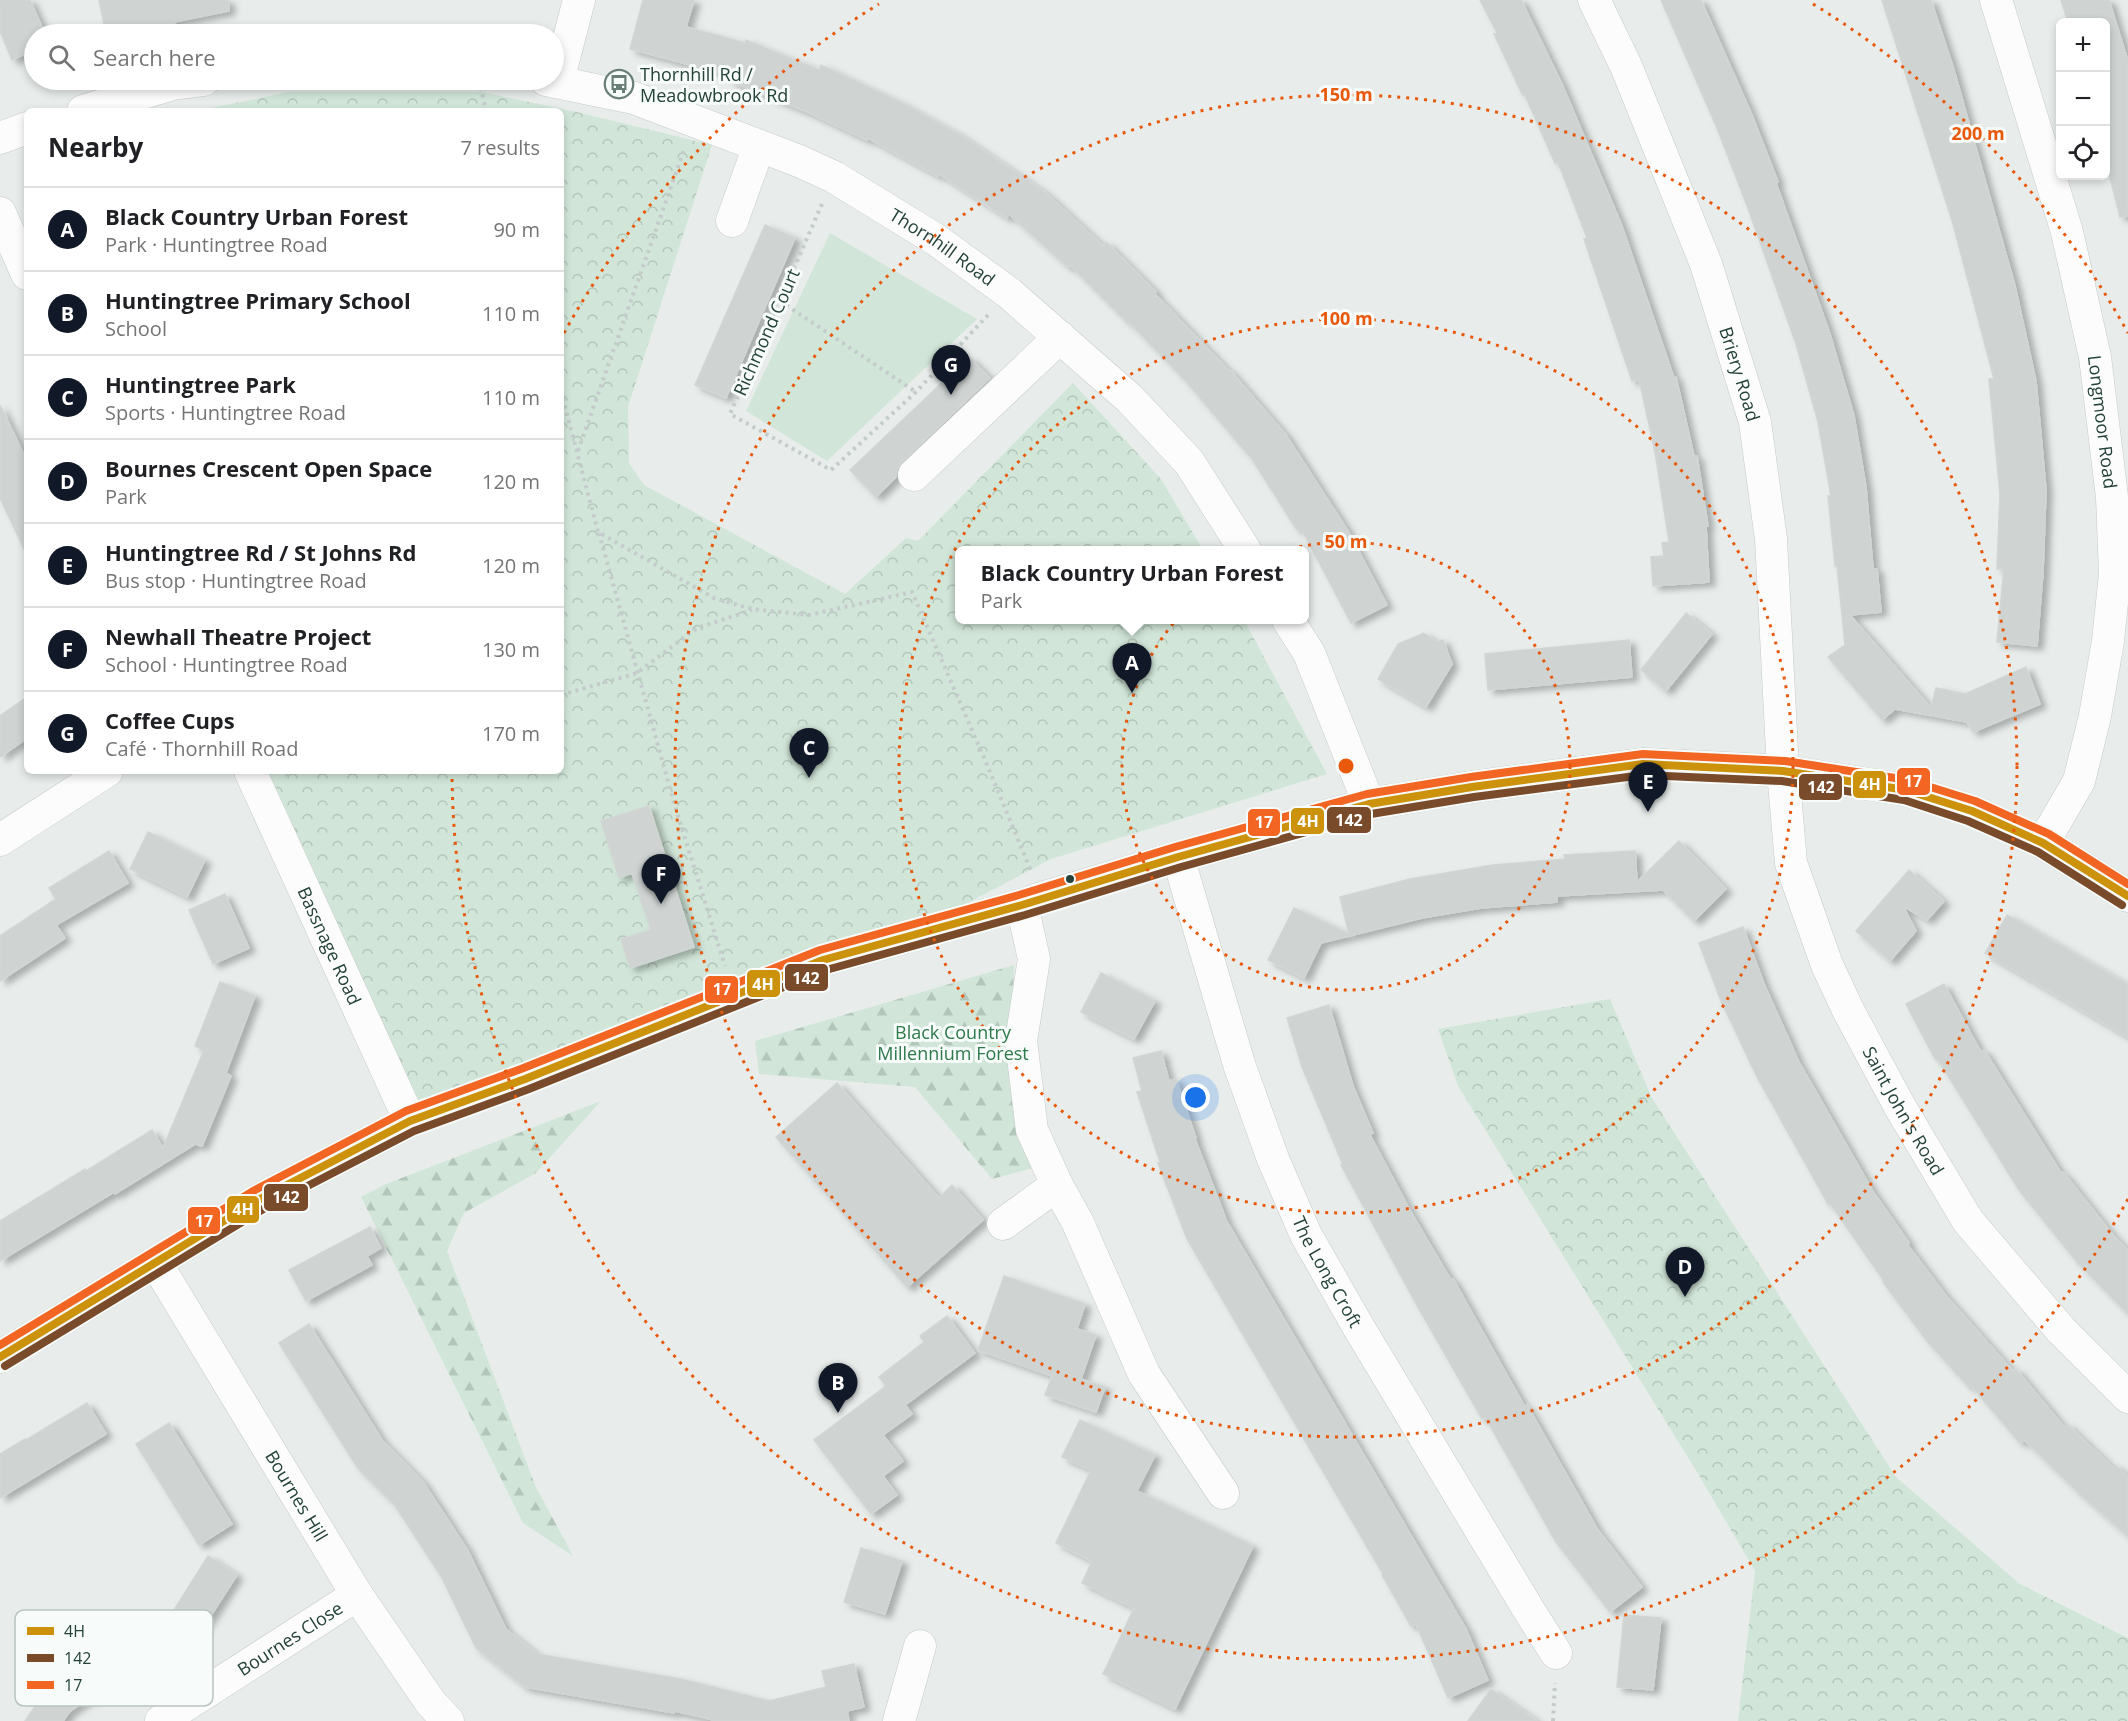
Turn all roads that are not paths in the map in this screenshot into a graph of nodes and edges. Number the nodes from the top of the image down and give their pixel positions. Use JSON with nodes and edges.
{"nodes":[{"id":1,"x":579,"y":0,"type":"edge"},
{"id":2,"x":1594,"y":0,"type":"edge"},
{"id":3,"x":1996,"y":0,"type":"edge"},
{"id":4,"x":564,"y":44,"type":"edge"},
{"id":5,"x":564,"y":83,"type":"edge"},
{"id":6,"x":153,"y":90,"type":"edge"},
{"id":7,"x":93,"y":108,"type":"edge"},
{"id":8,"x":24,"y":129,"type":"edge"},
{"id":9,"x":0,"y":138,"type":"edge"},
{"id":10,"x":759,"y":146,"type":"junction"},
{"id":11,"x":0,"y":213,"type":"edge"},
{"id":12,"x":732,"y":221,"type":"dead end"},
{"id":13,"x":24,"y":267,"type":"edge"},
{"id":14,"x":1060,"y":337,"type":"junction"},
{"id":15,"x":914,"y":475,"type":"dead end"},
{"id":16,"x":1242,"y":546,"type":"edge"},
{"id":17,"x":1291,"y":624,"type":"edge"},
{"id":18,"x":1783,"y":771,"type":"junction"},
{"id":19,"x":102,"y":774,"type":"edge"},
{"id":20,"x":251,"y":774,"type":"edge"},
{"id":21,"x":1370,"y":804,"type":"junction"},
{"id":22,"x":0,"y":840,"type":"edge"},
{"id":23,"x":2043,"y":843,"type":"junction"},
{"id":24,"x":1178,"y":857,"type":"junction"},
{"id":25,"x":2128,"y":896,"type":"edge"},
{"id":26,"x":1032,"y":901,"type":"junction"},
{"id":27,"x":410,"y":1120,"type":"junction"},
{"id":28,"x":1057,"y":1185,"type":"junction"},
{"id":29,"x":1003,"y":1224,"type":"dead end"},
{"id":30,"x":156,"y":1263,"type":"junction"},
{"id":31,"x":0,"y":1357,"type":"edge"},
{"id":32,"x":2128,"y":1397,"type":"edge"},
{"id":33,"x":1223,"y":1493,"type":"dead end"},
{"id":34,"x":357,"y":1594,"type":"junction"},
{"id":35,"x":920,"y":1646,"type":"dead end"},
{"id":36,"x":1556,"y":1653,"type":"road end"},
{"id":37,"x":213,"y":1687,"type":"edge"},
{"id":38,"x":184,"y":1706,"type":"edge"},
{"id":39,"x":161,"y":1721,"type":"edge"},
{"id":40,"x":448,"y":1721,"type":"edge"},
{"id":41,"x":899,"y":1721,"type":"edge"}],
"edges":[{"from":1,"to":4,"type":"street"},
{"from":2,"to":18,"type":"street","name":"Briery Road"},
{"from":3,"to":23,"type":"street","name":"Longmoor Road"},
{"from":5,"to":10,"type":"street","name":"Thornhill Road"},
{"from":6,"to":7,"type":"street"},
{"from":8,"to":9,"type":"street"},
{"from":10,"to":12,"type":"street"},
{"from":10,"to":14,"type":"street","name":"Thornhill Road"},
{"from":11,"to":13,"type":"street"},
{"from":14,"to":15,"type":"street"},
{"from":14,"to":16,"type":"street","name":"Thornhill Road"},
{"from":17,"to":21,"type":"street"},
{"from":18,"to":21,"type":"street"},
{"from":18,"to":23,"type":"street"},
{"from":18,"to":32,"type":"street","name":"Saint John's Road"},
{"from":19,"to":22,"type":"street"},
{"from":20,"to":27,"type":"street","name":"Bassnage Road"},
{"from":21,"to":24,"type":"street"},
{"from":23,"to":25,"type":"street"},
{"from":24,"to":26,"type":"street"},
{"from":24,"to":36,"type":"street","name":"The Long Croft"},
{"from":26,"to":27,"type":"street"},
{"from":26,"to":28,"type":"street"},
{"from":27,"to":30,"type":"street"},
{"from":28,"to":29,"type":"street"},
{"from":28,"to":33,"type":"street"},
{"from":30,"to":31,"type":"street"},
{"from":30,"to":34,"type":"street","name":"Bournes Hill"},
{"from":34,"to":37,"type":"street","name":"Bournes Close"},
{"from":34,"to":40,"type":"street","name":"Bournes Hill"},
{"from":35,"to":41,"type":"street"},
{"from":38,"to":39,"type":"street","name":"Bournes Close"}]}
